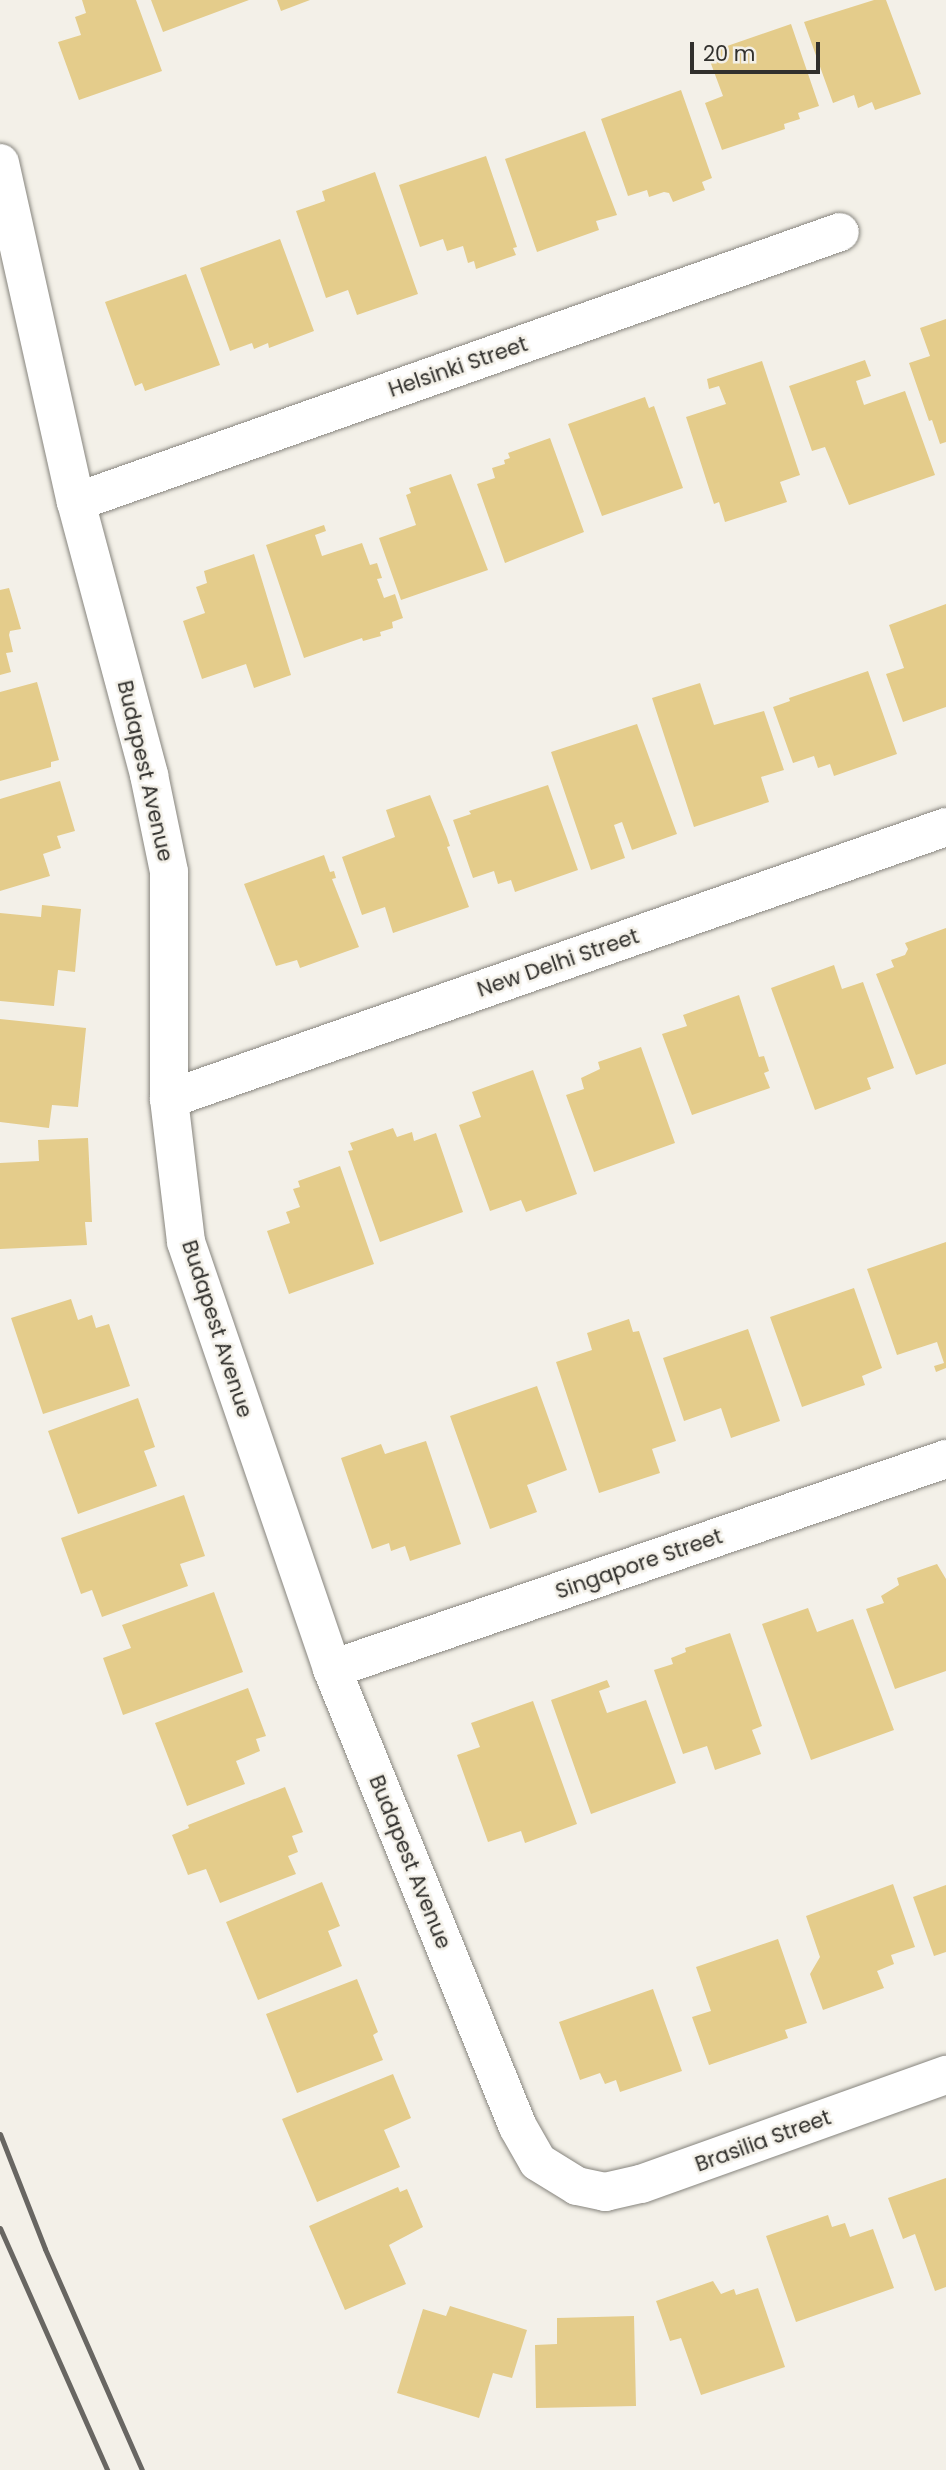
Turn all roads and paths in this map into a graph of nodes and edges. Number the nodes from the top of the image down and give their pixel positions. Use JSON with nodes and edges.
{"nodes":[{"id":1,"x":0,"y":163,"type":"edge"},
{"id":2,"x":840,"y":232,"type":"dead end"},
{"id":3,"x":76,"y":502,"type":"junction"},
{"id":4,"x":946,"y":827,"type":"edge"},
{"id":5,"x":169,"y":1099,"type":"junction"},
{"id":6,"x":946,"y":1459,"type":"edge"},
{"id":7,"x":332,"y":1669,"type":"junction"},
{"id":8,"x":946,"y":2075,"type":"edge"},
{"id":9,"x":577,"y":2186,"type":"joint"}],
"edges":[{"from":1,"to":3,"type":"street","name":"Budapest Avenue"},
{"from":2,"to":3,"type":"street","name":"Helsinki Street"},
{"from":3,"to":5,"type":"street","name":"Budapest Avenue"},
{"from":4,"to":5,"type":"street","name":"New Delhi Street"},
{"from":5,"to":7,"type":"street","name":"Budapest Avenue"},
{"from":6,"to":7,"type":"street","name":"Singapore Street"},
{"from":7,"to":9,"type":"street","name":"Budapest Avenue"},
{"from":8,"to":9,"type":"street","name":"Brasilia Street"}]}
